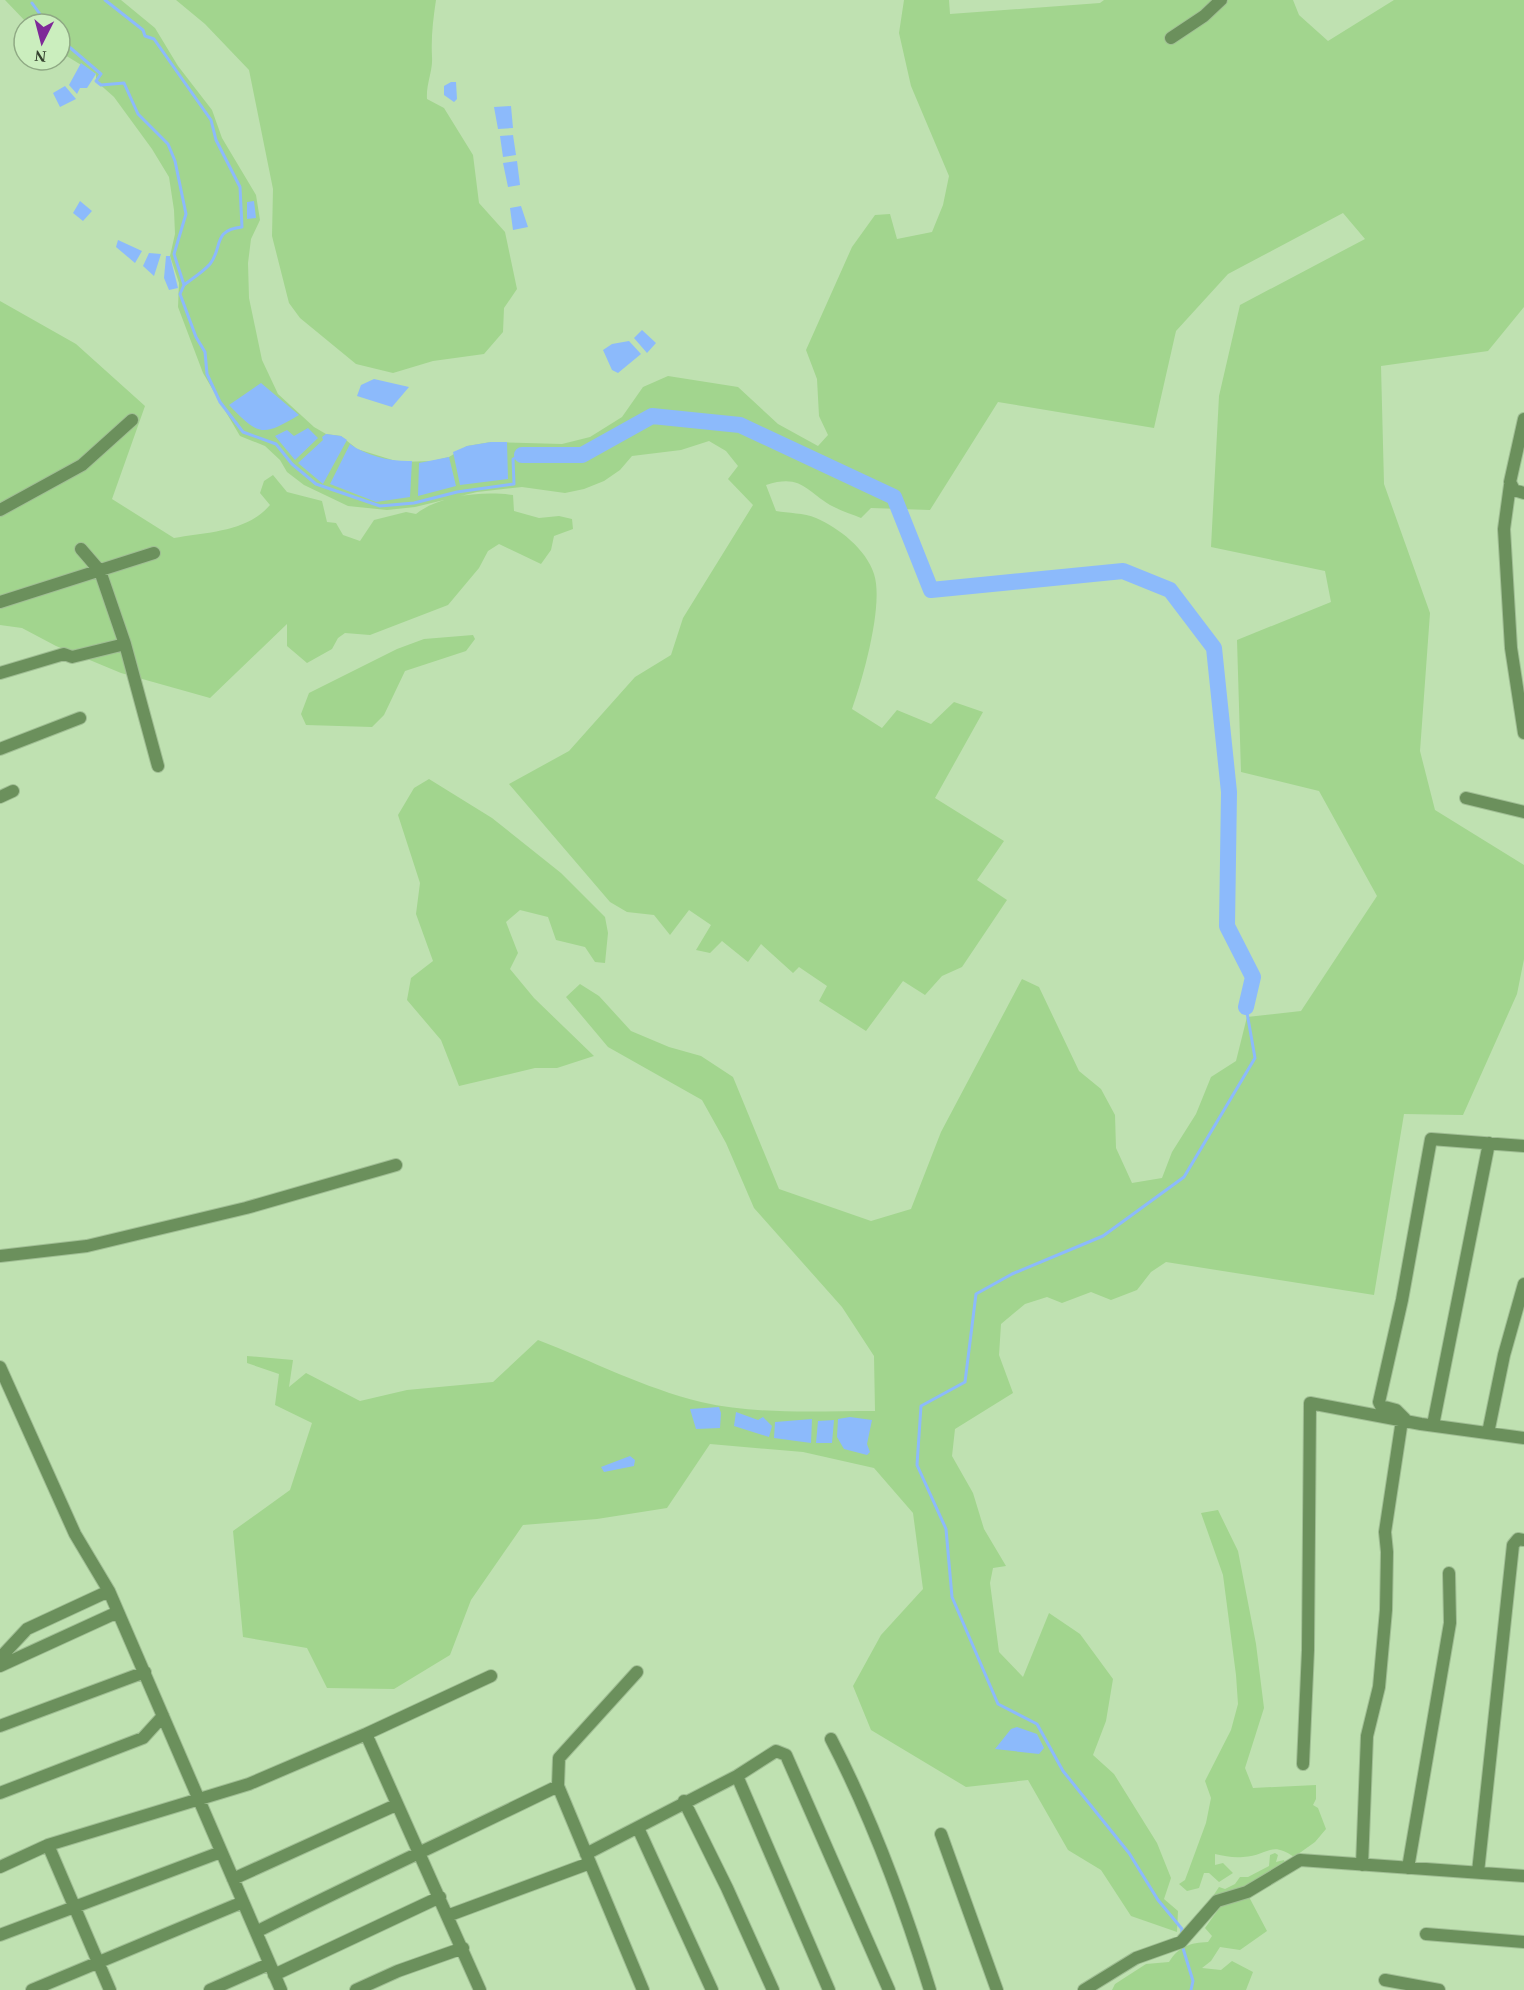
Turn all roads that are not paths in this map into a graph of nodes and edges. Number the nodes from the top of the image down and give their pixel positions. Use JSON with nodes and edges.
{"nodes":[{"id":1,"x":1221,"y":0,"type":"edge"},
{"id":2,"x":1171,"y":38,"type":"dead end"},
{"id":3,"x":1524,"y":419,"type":"edge"},
{"id":4,"x":132,"y":420,"type":"dead end"},
{"id":5,"x":1510,"y":485,"type":"junction"},
{"id":6,"x":1524,"y":493,"type":"edge"},
{"id":7,"x":0,"y":510,"type":"edge"},
{"id":8,"x":81,"y":549,"type":"dead end"},
{"id":9,"x":154,"y":553,"type":"dead end"},
{"id":10,"x":100,"y":571,"type":"junction"},
{"id":11,"x":0,"y":602,"type":"edge"},
{"id":12,"x":124,"y":644,"type":"junction"},
{"id":13,"x":0,"y":673,"type":"edge"},
{"id":14,"x":80,"y":718,"type":"dead end"},
{"id":15,"x":1524,"y":733,"type":"edge"},
{"id":16,"x":0,"y":749,"type":"edge"},
{"id":17,"x":159,"y":766,"type":"dead end"},
{"id":18,"x":13,"y":791,"type":"dead end"},
{"id":19,"x":0,"y":797,"type":"edge"},
{"id":20,"x":1466,"y":798,"type":"dead end"},
{"id":21,"x":1524,"y":812,"type":"edge"},
{"id":22,"x":1489,"y":1143,"type":"junction"},
{"id":23,"x":1524,"y":1146,"type":"edge"},
{"id":24,"x":396,"y":1165,"type":"dead end"},
{"id":25,"x":0,"y":1256,"type":"edge"},
{"id":26,"x":1524,"y":1284,"type":"edge"},
{"id":27,"x":0,"y":1367,"type":"edge"},
{"id":28,"x":1404,"y":1420,"type":"junction"},
{"id":29,"x":1433,"y":1425,"type":"junction"},
{"id":30,"x":1488,"y":1433,"type":"junction"},
{"id":31,"x":1524,"y":1438,"type":"edge"},
{"id":32,"x":1524,"y":1540,"type":"edge"},
{"id":33,"x":1449,"y":1573,"type":"dead end"},
{"id":34,"x":109,"y":1591,"type":"junction"},
{"id":35,"x":118,"y":1612,"type":"junction"},
{"id":36,"x":0,"y":1658,"type":"edge"},
{"id":37,"x":0,"y":1666,"type":"edge"},
{"id":38,"x":145,"y":1672,"type":"junction"},
{"id":39,"x":637,"y":1672,"type":"dead end"},
{"id":40,"x":491,"y":1676,"type":"dead end"},
{"id":41,"x":163,"y":1716,"type":"junction"},
{"id":42,"x":0,"y":1726,"type":"edge"},
{"id":43,"x":366,"y":1734,"type":"junction"},
{"id":44,"x":831,"y":1739,"type":"dead end"},
{"id":45,"x":1303,"y":1764,"type":"dead end"},
{"id":46,"x":737,"y":1776,"type":"junction"},
{"id":47,"x":558,"y":1786,"type":"junction"},
{"id":48,"x":0,"y":1793,"type":"edge"},
{"id":49,"x":198,"y":1798,"type":"junction"},
{"id":50,"x":684,"y":1802,"type":"junction"},
{"id":51,"x":396,"y":1804,"type":"junction"},
{"id":52,"x":638,"y":1828,"type":"junction"},
{"id":53,"x":941,"y":1834,"type":"dead end"},
{"id":54,"x":48,"y":1845,"type":"junction"},
{"id":55,"x":221,"y":1852,"type":"junction"},
{"id":56,"x":420,"y":1853,"type":"junction"},
{"id":57,"x":588,"y":1858,"type":"junction"},
{"id":58,"x":1362,"y":1865,"type":"junction"},
{"id":59,"x":0,"y":1867,"type":"edge"},
{"id":60,"x":1408,"y":1868,"type":"junction"},
{"id":61,"x":1478,"y":1872,"type":"junction"},
{"id":62,"x":1524,"y":1876,"type":"edge"},
{"id":63,"x":233,"y":1879,"type":"junction"},
{"id":64,"x":440,"y":1897,"type":"junction"},
{"id":65,"x":243,"y":1902,"type":"junction"},
{"id":66,"x":75,"y":1908,"type":"junction"},
{"id":67,"x":447,"y":1916,"type":"junction"},
{"id":68,"x":256,"y":1932,"type":"junction"},
{"id":69,"x":1426,"y":1934,"type":"dead end"},
{"id":70,"x":0,"y":1935,"type":"edge"},
{"id":71,"x":1524,"y":1942,"type":"edge"},
{"id":72,"x":462,"y":1948,"type":"junction"},
{"id":73,"x":99,"y":1964,"type":"junction"},
{"id":74,"x":272,"y":1970,"type":"junction"},
{"id":75,"x":1385,"y":1980,"type":"dead end"},
{"id":76,"x":477,"y":1989,"type":"edge"},
{"id":77,"x":32,"y":1990,"type":"edge"},
{"id":78,"x":110,"y":1990,"type":"edge"},
{"id":79,"x":210,"y":1990,"type":"edge"},
{"id":80,"x":281,"y":1990,"type":"edge"},
{"id":81,"x":356,"y":1990,"type":"edge"},
{"id":82,"x":643,"y":1990,"type":"edge"},
{"id":83,"x":712,"y":1990,"type":"edge"},
{"id":84,"x":772,"y":1990,"type":"edge"},
{"id":85,"x":829,"y":1990,"type":"edge"},
{"id":86,"x":889,"y":1990,"type":"edge"},
{"id":87,"x":930,"y":1990,"type":"edge"},
{"id":88,"x":997,"y":1990,"type":"edge"},
{"id":89,"x":1084,"y":1990,"type":"edge"},
{"id":90,"x":1439,"y":1990,"type":"edge"}],
"edges":[{"from":1,"to":2,"type":"street"},
{"from":3,"to":5,"type":"street"},
{"from":4,"to":7,"type":"street"},
{"from":5,"to":6,"type":"street"},
{"from":5,"to":15,"type":"street"},
{"from":8,"to":10,"type":"street"},
{"from":9,"to":10,"type":"street"},
{"from":10,"to":11,"type":"street"},
{"from":10,"to":12,"type":"street"},
{"from":12,"to":13,"type":"street"},
{"from":12,"to":17,"type":"street"},
{"from":14,"to":16,"type":"street"},
{"from":18,"to":19,"type":"street"},
{"from":20,"to":21,"type":"street"},
{"from":22,"to":23,"type":"street"},
{"from":22,"to":28,"type":"street"},
{"from":22,"to":29,"type":"street"},
{"from":24,"to":25,"type":"street"},
{"from":26,"to":30,"type":"street"},
{"from":27,"to":34,"type":"street"},
{"from":28,"to":29,"type":"street"},
{"from":28,"to":45,"type":"street"},
{"from":28,"to":58,"type":"street"},
{"from":29,"to":30,"type":"street"},
{"from":30,"to":31,"type":"street"},
{"from":32,"to":61,"type":"street"},
{"from":33,"to":60,"type":"street"},
{"from":34,"to":35,"type":"street"},
{"from":34,"to":36,"type":"street"},
{"from":35,"to":37,"type":"street"},
{"from":35,"to":38,"type":"street"},
{"from":38,"to":41,"type":"street"},
{"from":38,"to":42,"type":"street"},
{"from":39,"to":47,"type":"street"},
{"from":40,"to":43,"type":"street"},
{"from":41,"to":48,"type":"street"},
{"from":41,"to":49,"type":"street"},
{"from":43,"to":49,"type":"street"},
{"from":43,"to":51,"type":"street"},
{"from":44,"to":87,"type":"street"},
{"from":46,"to":50,"type":"street"},
{"from":46,"to":85,"type":"street"},
{"from":46,"to":86,"type":"street"},
{"from":47,"to":56,"type":"street"},
{"from":47,"to":57,"type":"street"},
{"from":49,"to":54,"type":"street"},
{"from":49,"to":55,"type":"street"},
{"from":50,"to":52,"type":"street"},
{"from":50,"to":84,"type":"street"},
{"from":51,"to":56,"type":"street"},
{"from":51,"to":63,"type":"street"},
{"from":52,"to":57,"type":"street"},
{"from":52,"to":83,"type":"street"},
{"from":53,"to":88,"type":"street"},
{"from":54,"to":59,"type":"street"},
{"from":54,"to":66,"type":"street"},
{"from":55,"to":63,"type":"street"},
{"from":55,"to":66,"type":"street"},
{"from":56,"to":64,"type":"street"},
{"from":56,"to":68,"type":"street"},
{"from":57,"to":67,"type":"street"},
{"from":57,"to":82,"type":"street"},
{"from":58,"to":60,"type":"street"},
{"from":58,"to":89,"type":"street"},
{"from":60,"to":61,"type":"street"},
{"from":61,"to":62,"type":"street"},
{"from":63,"to":65,"type":"street"},
{"from":64,"to":67,"type":"street"},
{"from":64,"to":74,"type":"street"},
{"from":65,"to":68,"type":"street"},
{"from":65,"to":73,"type":"street"},
{"from":66,"to":70,"type":"street"},
{"from":66,"to":73,"type":"street"},
{"from":67,"to":72,"type":"street"},
{"from":68,"to":74,"type":"street"},
{"from":69,"to":71,"type":"street"},
{"from":72,"to":76,"type":"street"},
{"from":72,"to":81,"type":"street"},
{"from":73,"to":77,"type":"street"},
{"from":73,"to":78,"type":"street"},
{"from":74,"to":79,"type":"street"},
{"from":74,"to":80,"type":"street"},
{"from":75,"to":90,"type":"street"}]}
